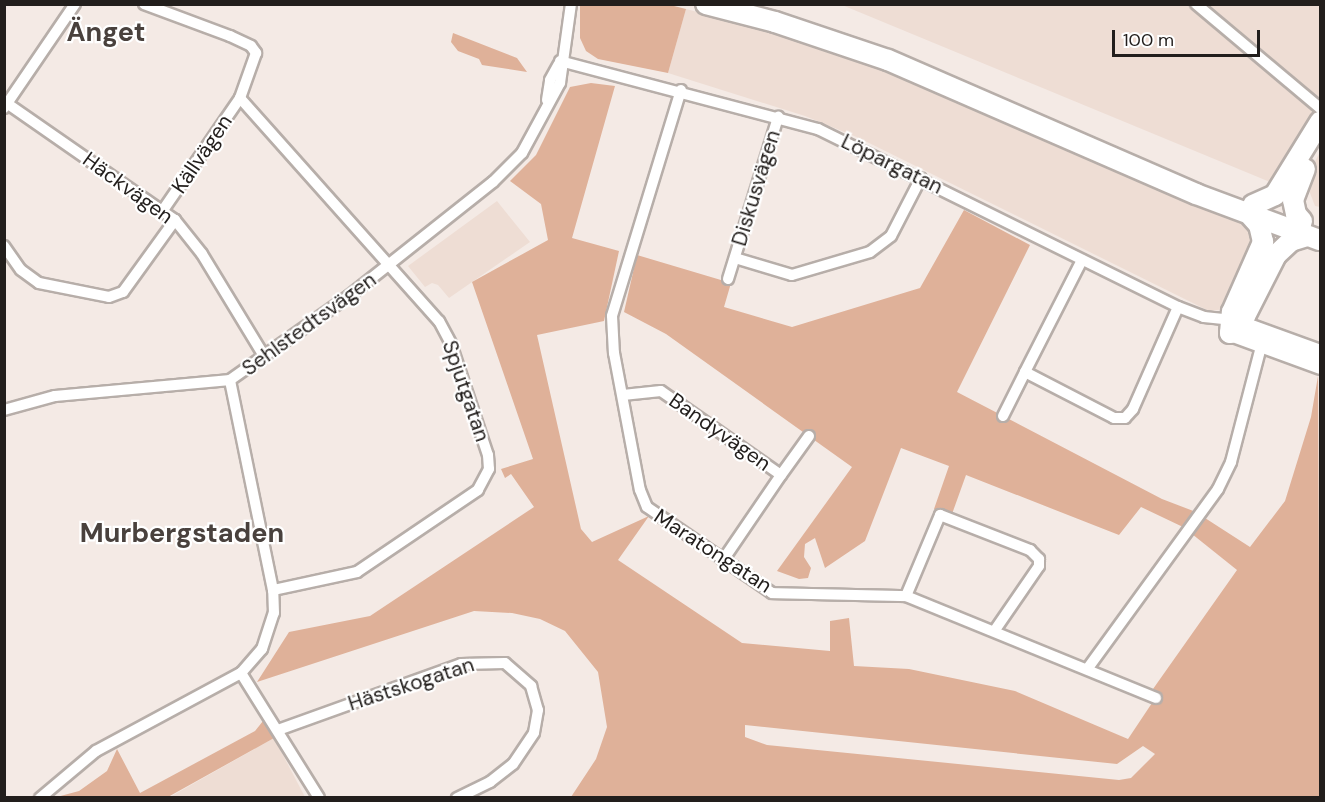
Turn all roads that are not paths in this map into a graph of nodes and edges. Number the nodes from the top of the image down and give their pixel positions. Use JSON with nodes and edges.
{"nodes":[{"id":1,"x":75,"y":4,"type":"edge"},
{"id":2,"x":144,"y":4,"type":"edge"},
{"id":3,"x":571,"y":4,"type":"edge"},
{"id":4,"x":706,"y":4,"type":"edge"},
{"id":5,"x":747,"y":4,"type":"edge"},
{"id":6,"x":1196,"y":4,"type":"edge"},
{"id":7,"x":560,"y":61,"type":"junction"},
{"id":8,"x":681,"y":90,"type":"junction"},
{"id":9,"x":240,"y":98,"type":"junction"},
{"id":10,"x":6,"y":106,"type":"edge"},
{"id":11,"x":1320,"y":108,"type":"edge"},
{"id":12,"x":778,"y":117,"type":"junction"},
{"id":13,"x":1320,"y":122,"type":"edge"},
{"id":14,"x":1320,"y":140,"type":"edge"},
{"id":15,"x":921,"y":178,"type":"junction"},
{"id":16,"x":164,"y":210,"type":"junction"},
{"id":17,"x":1252,"y":210,"type":"junction"},
{"id":18,"x":175,"y":220,"type":"junction"},
{"id":19,"x":1313,"y":231,"type":"edge"},
{"id":20,"x":4,"y":246,"type":"edge"},
{"id":21,"x":735,"y":258,"type":"junction"},
{"id":22,"x":1082,"y":260,"type":"junction"},
{"id":23,"x":391,"y":264,"type":"junction"},
{"id":24,"x":728,"y":279,"type":"dead end"},
{"id":25,"x":1178,"y":308,"type":"junction"},
{"id":26,"x":1234,"y":325,"type":"junction"},
{"id":27,"x":1261,"y":347,"type":"junction"},
{"id":28,"x":1320,"y":352,"type":"edge"},
{"id":29,"x":264,"y":356,"type":"junction"},
{"id":30,"x":1320,"y":366,"type":"edge"},
{"id":31,"x":1026,"y":372,"type":"junction"},
{"id":32,"x":230,"y":380,"type":"junction"},
{"id":33,"x":623,"y":395,"type":"junction"},
{"id":34,"x":4,"y":410,"type":"edge"},
{"id":35,"x":1003,"y":416,"type":"dead end"},
{"id":36,"x":809,"y":436,"type":"dead end"},
{"id":37,"x":781,"y":475,"type":"junction"},
{"id":38,"x":723,"y":560,"type":"junction"},
{"id":39,"x":273,"y":591,"type":"junction"},
{"id":40,"x":906,"y":596,"type":"junction"},
{"id":41,"x":995,"y":630,"type":"junction"},
{"id":42,"x":1089,"y":668,"type":"junction"},
{"id":43,"x":241,"y":673,"type":"junction"},
{"id":44,"x":1156,"y":698,"type":"dead end"},
{"id":45,"x":278,"y":730,"type":"junction"},
{"id":46,"x":40,"y":798,"type":"edge"},
{"id":47,"x":319,"y":798,"type":"edge"},
{"id":48,"x":457,"y":798,"type":"edge"}],
"edges":[{"from":1,"to":10,"type":"street"},
{"from":2,"to":9,"type":"street","name":"Källvägen"},
{"from":3,"to":7,"type":"street","name":"Sehlstedtsvägen"},
{"from":4,"to":17,"type":"highway"},
{"from":5,"to":17,"type":"highway"},
{"from":6,"to":11,"type":"street"},
{"from":7,"to":8,"type":"street","name":"Löpargatan"},
{"from":7,"to":23,"type":"street","name":"Sehlstedtsvägen"},
{"from":8,"to":12,"type":"street","name":"Löpargatan"},
{"from":8,"to":33,"type":"street","name":"Maratongatan"},
{"from":9,"to":16,"type":"street","name":"Källvägen"},
{"from":9,"to":23,"type":"street","name":"Spjutgatan"},
{"from":10,"to":16,"type":"street","name":"Häckvägen"},
{"from":12,"to":15,"type":"street","name":"Löpargatan"},
{"from":12,"to":21,"type":"street","name":"Diskusvägen"},
{"from":13,"to":17,"type":"highway"},
{"from":14,"to":19,"type":"highway"},
{"from":15,"to":21,"type":"street","name":"Diskusvägen"},
{"from":15,"to":22,"type":"street","name":"Löpargatan"},
{"from":16,"to":18,"type":"street","name":"Häckvägen"},
{"from":17,"to":19,"type":"highway"},
{"from":17,"to":26,"type":"highway"},
{"from":18,"to":20,"type":"street"},
{"from":18,"to":29,"type":"street","name":"Häckvägen"},
{"from":19,"to":26,"type":"highway"},
{"from":21,"to":24,"type":"street","name":"Diskusvägen"},
{"from":22,"to":25,"type":"street","name":"Löpargatan"},
{"from":22,"to":31,"type":"street"},
{"from":23,"to":29,"type":"street","name":"Sehlstedtsvägen"},
{"from":23,"to":39,"type":"street","name":"Spjutgatan"},
{"from":25,"to":26,"type":"street","name":"Löpargatan"},
{"from":25,"to":31,"type":"street"},
{"from":26,"to":27,"type":"main road"},
{"from":26,"to":28,"type":"main road"},
{"from":27,"to":30,"type":"main road"},
{"from":27,"to":42,"type":"street"},
{"from":29,"to":32,"type":"street","name":"Sehlstedtsvägen"},
{"from":31,"to":35,"type":"street"},
{"from":32,"to":34,"type":"street","name":"Sehlstedtsvägen"},
{"from":32,"to":39,"type":"street"},
{"from":33,"to":37,"type":"street","name":"Bandyvägen"},
{"from":33,"to":38,"type":"street","name":"Maratongatan"},
{"from":36,"to":37,"type":"street","name":"Bandyvägen"},
{"from":37,"to":38,"type":"street","name":"Bandyvägen"},
{"from":38,"to":40,"type":"street","name":"Maratongatan"},
{"from":39,"to":43,"type":"street"},
{"from":40,"to":41,"type":"street","name":"Maratongatan"},
{"from":40,"to":41,"type":"street"},
{"from":41,"to":42,"type":"street","name":"Maratongatan"},
{"from":42,"to":44,"type":"street","name":"Maratongatan"},
{"from":43,"to":45,"type":"street"},
{"from":43,"to":46,"type":"street"},
{"from":45,"to":47,"type":"street"},
{"from":45,"to":48,"type":"street","name":"Hästskogatan"}]}
